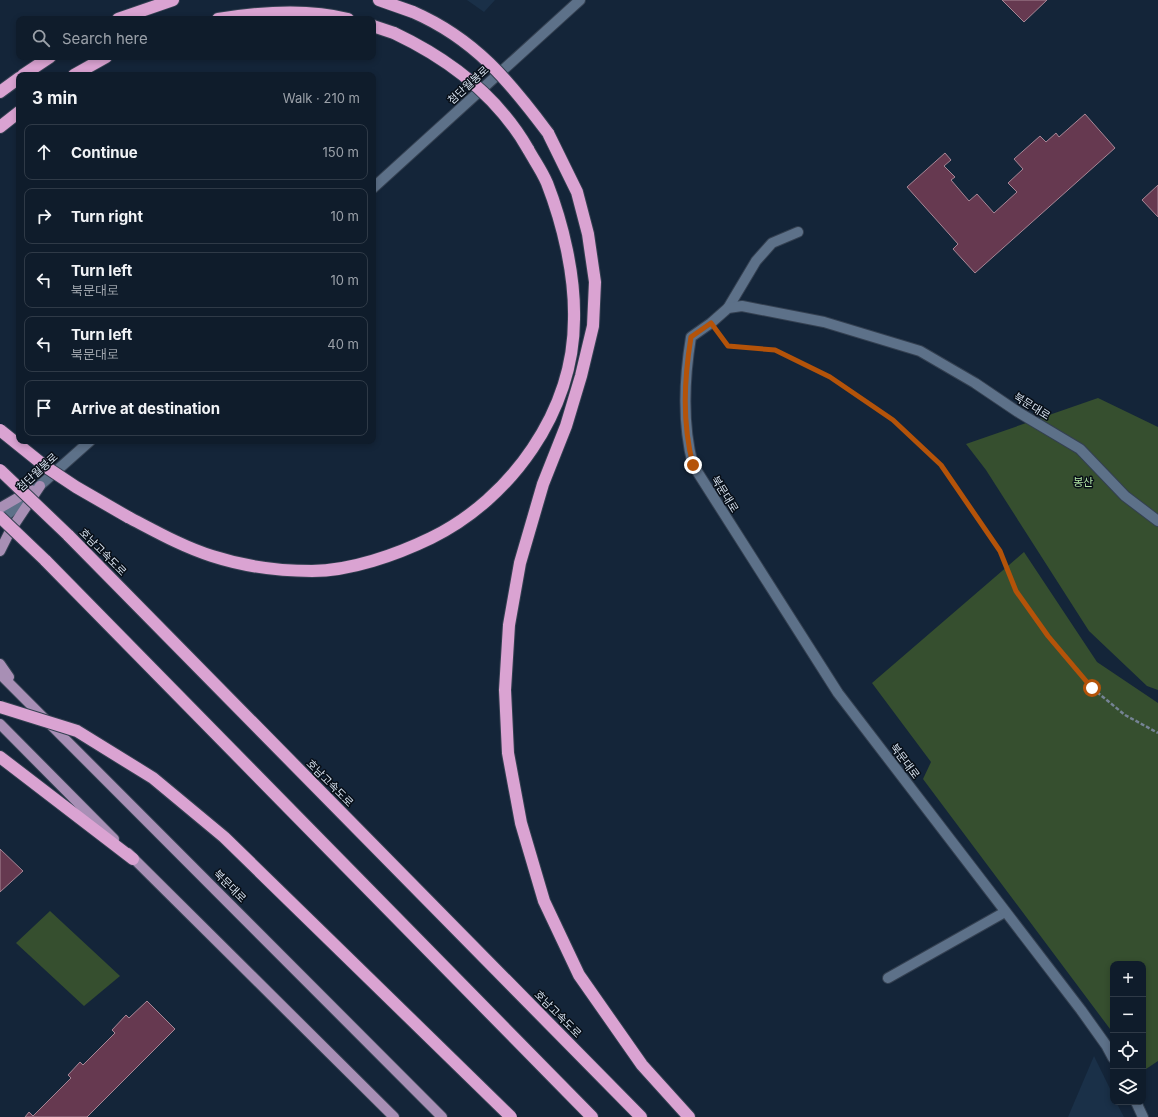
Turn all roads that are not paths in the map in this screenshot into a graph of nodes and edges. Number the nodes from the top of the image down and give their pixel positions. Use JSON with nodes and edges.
{"nodes":[{"id":1,"x":173,"y":0,"type":"edge"},
{"id":2,"x":379,"y":0,"type":"edge"},
{"id":3,"x":580,"y":0,"type":"edge"},
{"id":4,"x":127,"y":16,"type":"edge"},
{"id":5,"x":236,"y":16,"type":"edge"},
{"id":6,"x":321,"y":16,"type":"edge"},
{"id":7,"x":376,"y":27,"type":"edge"},
{"id":8,"x":46,"y":60,"type":"edge"},
{"id":9,"x":101,"y":60,"type":"edge"},
{"id":10,"x":28,"y":72,"type":"edge"},
{"id":11,"x":79,"y":72,"type":"edge"},
{"id":12,"x":16,"y":80,"type":"edge"},
{"id":13,"x":0,"y":92,"type":"edge"},
{"id":14,"x":16,"y":114,"type":"edge"},
{"id":15,"x":0,"y":127,"type":"edge"},
{"id":16,"x":376,"y":185,"type":"edge"},
{"id":17,"x":798,"y":232,"type":"dead end"},
{"id":18,"x":728,"y":308,"type":"junction"},
{"id":19,"x":0,"y":430,"type":"edge"},
{"id":20,"x":16,"y":443,"type":"edge"},
{"id":21,"x":17,"y":444,"type":"edge"},
{"id":22,"x":87,"y":444,"type":"edge"},
{"id":23,"x":0,"y":470,"type":"edge"},
{"id":24,"x":40,"y":486,"type":"junction"},
{"id":25,"x":0,"y":508,"type":"edge"},
{"id":26,"x":0,"y":517,"type":"edge"},
{"id":27,"x":0,"y":521,"type":"edge"},
{"id":28,"x":1158,"y":521,"type":"edge"},
{"id":29,"x":0,"y":550,"type":"edge"},
{"id":30,"x":0,"y":664,"type":"edge"},
{"id":31,"x":0,"y":674,"type":"edge"},
{"id":32,"x":26,"y":700,"type":"junction"},
{"id":33,"x":0,"y":707,"type":"edge"},
{"id":34,"x":0,"y":724,"type":"edge"},
{"id":35,"x":0,"y":757,"type":"edge"},
{"id":36,"x":133,"y":859,"type":"junction"},
{"id":37,"x":1005,"y":912,"type":"junction"},
{"id":38,"x":888,"y":978,"type":"dead end"},
{"id":39,"x":1110,"y":1052,"type":"edge"},
{"id":40,"x":1137,"y":1105,"type":"edge"},
{"id":41,"x":394,"y":1117,"type":"edge"},
{"id":42,"x":442,"y":1117,"type":"edge"},
{"id":43,"x":511,"y":1117,"type":"edge"},
{"id":44,"x":592,"y":1117,"type":"edge"},
{"id":45,"x":641,"y":1117,"type":"edge"},
{"id":46,"x":689,"y":1117,"type":"edge"},
{"id":47,"x":1143,"y":1117,"type":"edge"}],
"edges":[{"from":1,"to":4,"type":"highway"},
{"from":2,"to":46,"type":"highway","bridge":true},
{"from":3,"to":16,"type":"street","name":"첨단월봉로"},
{"from":5,"to":6,"type":"highway"},
{"from":7,"to":21,"type":"highway","bridge":true},
{"from":8,"to":10,"type":"highway"},
{"from":9,"to":11,"type":"highway"},
{"from":12,"to":13,"type":"highway"},
{"from":14,"to":15,"type":"highway"},
{"from":17,"to":18,"type":"street"},
{"from":18,"to":28,"type":"street","name":"북문대로"},
{"from":18,"to":37,"type":"street","name":"북문대로"},
{"from":19,"to":20,"type":"highway","bridge":true},
{"from":22,"to":24,"type":"street","name":"첨단월봉로"},
{"from":23,"to":45,"type":"highway","name":"호남고속도로","bridge":true},
{"from":24,"to":25,"type":"main road"},
{"from":24,"to":27,"type":"street","name":"첨단월봉로"},
{"from":24,"to":29,"type":"main road"},
{"from":26,"to":44,"type":"highway","bridge":true},
{"from":30,"to":32,"type":"main road"},
{"from":31,"to":32,"type":"main road","name":"북문대로"},
{"from":32,"to":42,"type":"main road","name":"북문대로"},
{"from":33,"to":43,"type":"highway","bridge":true},
{"from":34,"to":36,"type":"main road"},
{"from":35,"to":36,"type":"highway"},
{"from":36,"to":41,"type":"main road"},
{"from":37,"to":38,"type":"street"},
{"from":37,"to":39,"type":"street","name":"북문대로"},
{"from":40,"to":47,"type":"street"}]}
